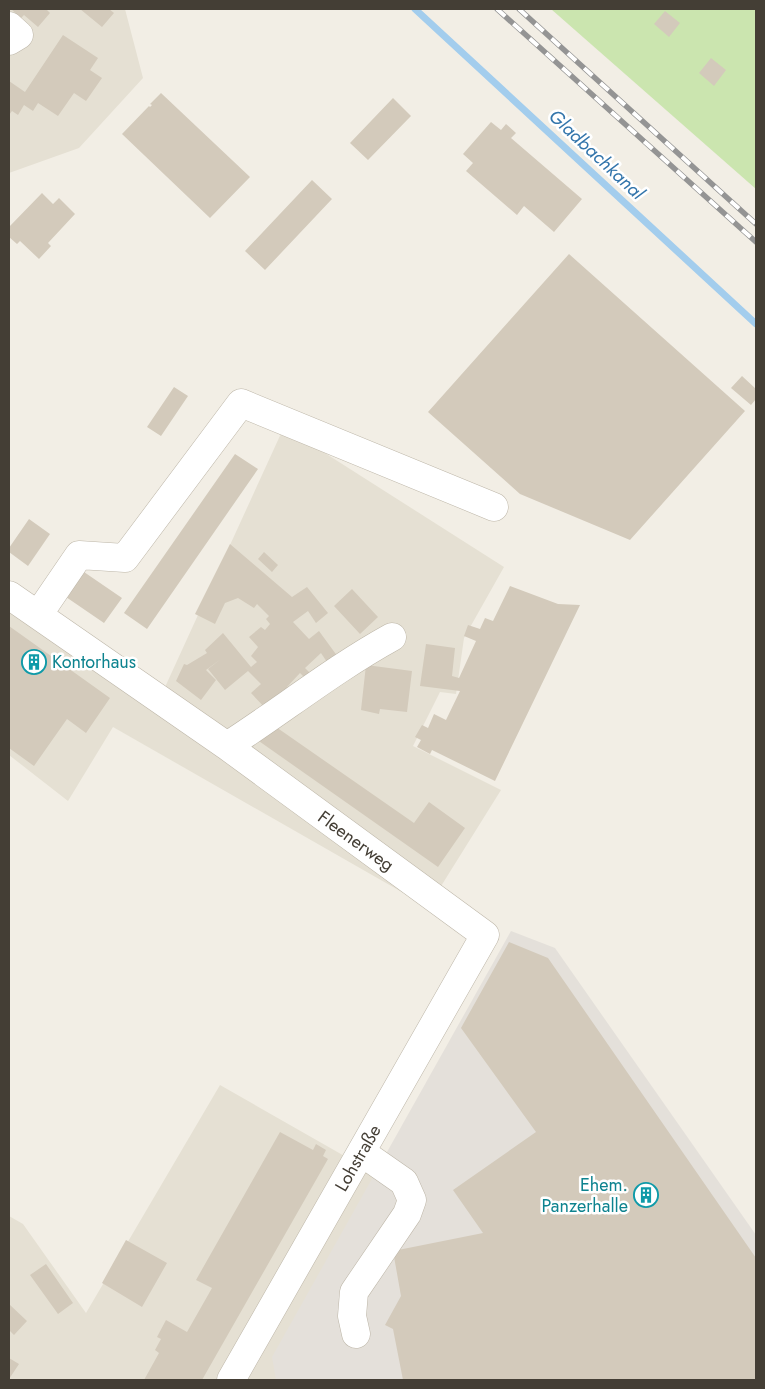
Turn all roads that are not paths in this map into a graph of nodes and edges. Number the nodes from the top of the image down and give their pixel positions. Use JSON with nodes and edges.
{"nodes":[{"id":1,"x":9,"y":26,"type":"edge"},
{"id":2,"x":9,"y":41,"type":"edge"},
{"id":3,"x":494,"y":506,"type":"dead end"},
{"id":4,"x":9,"y":595,"type":"edge"},
{"id":5,"x":38,"y":615,"type":"junction"},
{"id":6,"x":392,"y":637,"type":"dead end"},
{"id":7,"x":227,"y":746,"type":"junction"},
{"id":8,"x":485,"y":935,"type":"joint"},
{"id":9,"x":361,"y":1152,"type":"junction"},
{"id":10,"x":356,"y":1334,"type":"dead end"},
{"id":11,"x":231,"y":1380,"type":"edge"}],
"edges":[{"from":1,"to":2,"type":"street"},
{"from":3,"to":5,"type":"street"},
{"from":4,"to":5,"type":"street","name":"Fleenerweg"},
{"from":5,"to":7,"type":"street","name":"Fleenerweg"},
{"from":6,"to":7,"type":"street"},
{"from":7,"to":8,"type":"street","name":"Fleenerweg"},
{"from":8,"to":9,"type":"street","name":"Lohstraße"},
{"from":9,"to":10,"type":"street"},
{"from":9,"to":11,"type":"street","name":"Lohstraße"}]}
